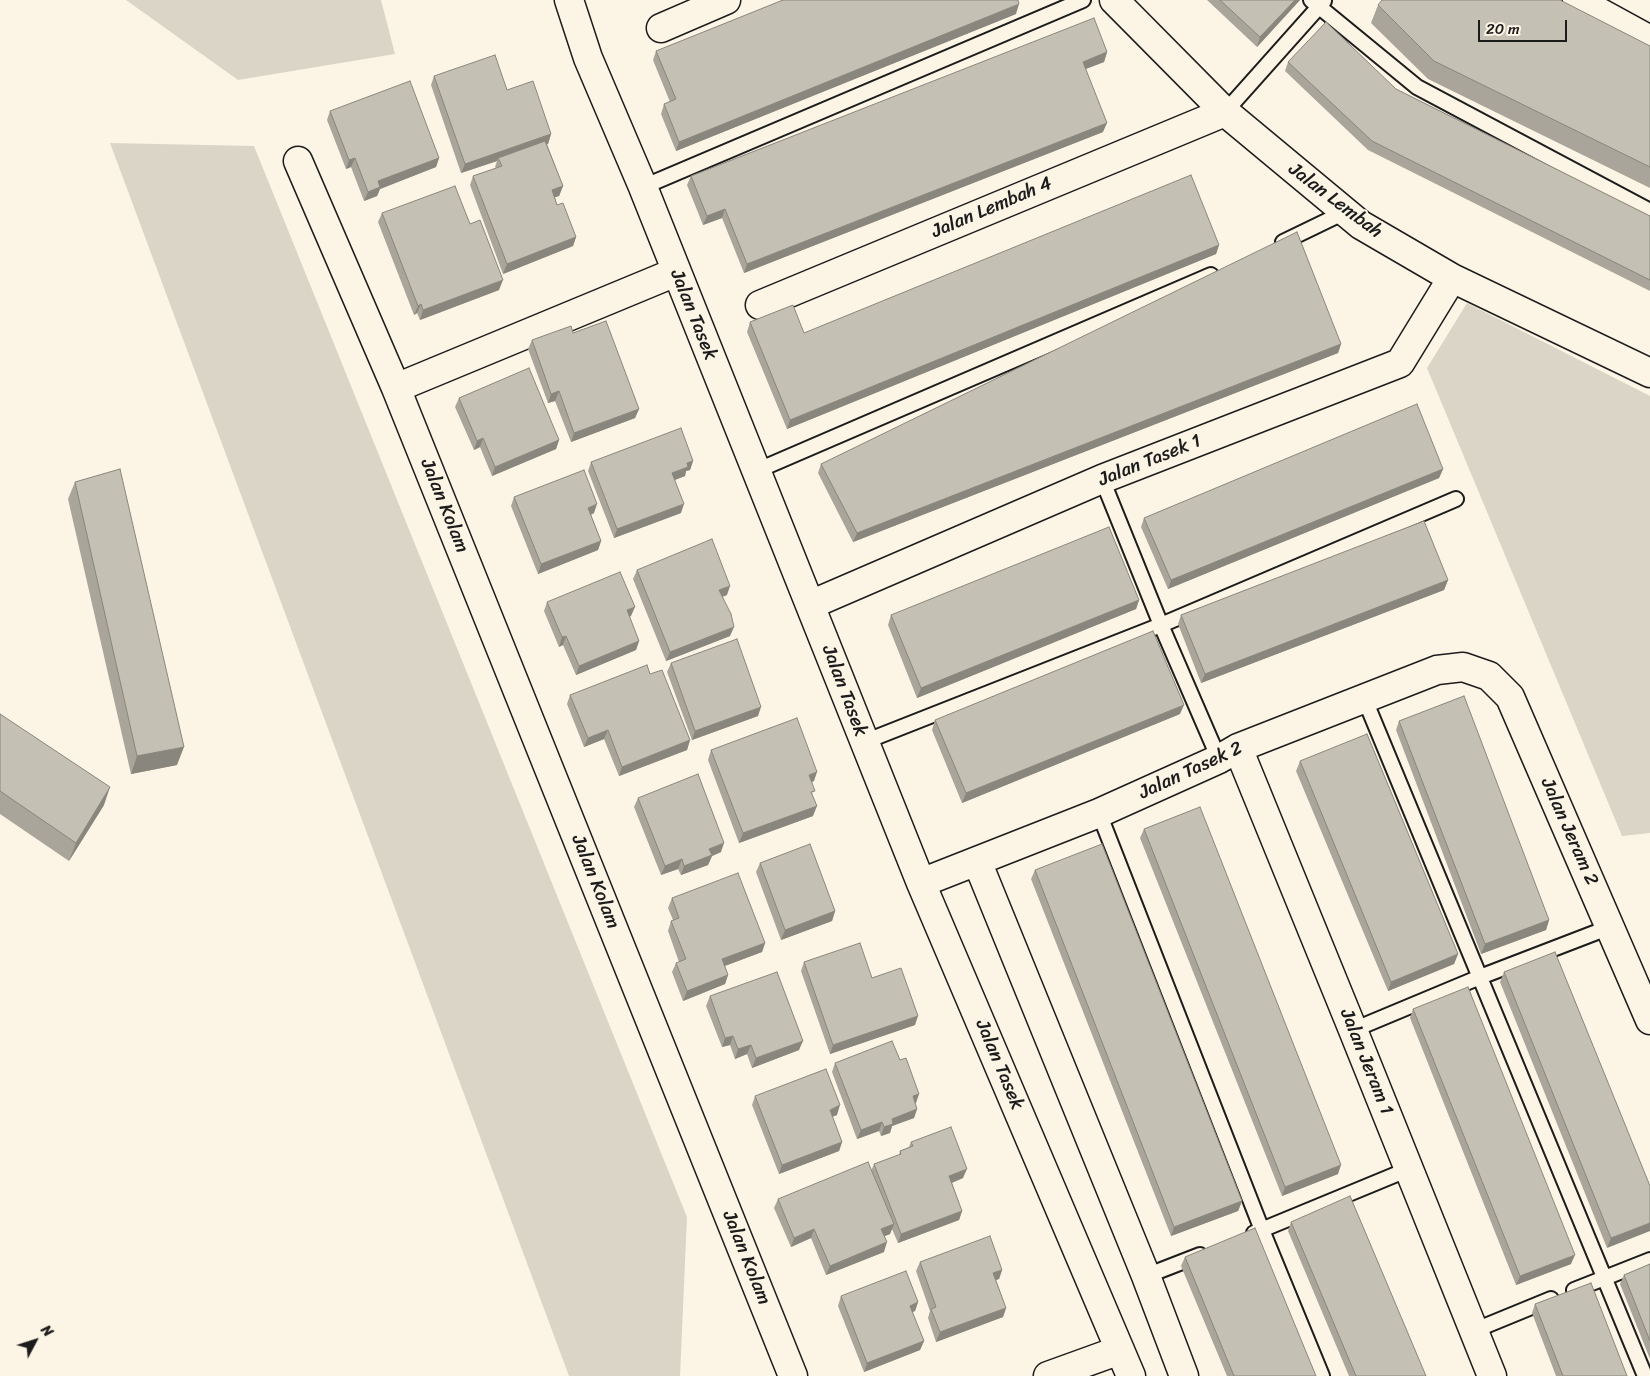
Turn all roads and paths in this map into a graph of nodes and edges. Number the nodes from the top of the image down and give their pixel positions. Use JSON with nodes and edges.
{"nodes":[{"id":1,"x":569,"y":0,"type":"edge"},
{"id":2,"x":726,"y":0,"type":"edge"},
{"id":3,"x":1083,"y":0,"type":"edge"},
{"id":4,"x":1114,"y":0,"type":"edge"},
{"id":5,"x":1577,"y":0,"type":"edge"},
{"id":6,"x":1318,"y":2,"type":"edge"},
{"id":7,"x":661,"y":28,"type":"dead end"},
{"id":8,"x":1650,"y":40,"type":"edge"},
{"id":9,"x":1225,"y":112,"type":"junction"},
{"id":10,"x":298,"y":161,"type":"dead end"},
{"id":11,"x":643,"y":187,"type":"junction"},
{"id":12,"x":1650,"y":211,"type":"edge"},
{"id":13,"x":1345,"y":212,"type":"junction"},
{"id":14,"x":1267,"y":250,"type":"edge"},
{"id":15,"x":1222,"y":270,"type":"edge"},
{"id":16,"x":676,"y":272,"type":"junction"},
{"id":17,"x":1452,"y":278,"type":"junction"},
{"id":18,"x":760,"y":305,"type":"dead end"},
{"id":19,"x":1650,"y":373,"type":"edge"},
{"id":20,"x":396,"y":388,"type":"junction"},
{"id":21,"x":756,"y":471,"type":"junction"},
{"id":22,"x":1102,"y":479,"type":"junction"},
{"id":23,"x":1456,"y":499,"type":"dead end"},
{"id":24,"x":810,"y":605,"type":"junction"},
{"id":25,"x":1161,"y":625,"type":"junction"},
{"id":26,"x":1463,"y":666,"type":"joint"},
{"id":27,"x":1365,"y":700,"type":"junction"},
{"id":28,"x":864,"y":742,"type":"junction"},
{"id":29,"x":1228,"y":753,"type":"junction"},
{"id":30,"x":1100,"y":813,"type":"junction"},
{"id":31,"x":977,"y":861,"type":"junction"},
{"id":32,"x":921,"y":883,"type":"junction"},
{"id":33,"x":1610,"y":927,"type":"junction"},
{"id":34,"x":1480,"y":977,"type":"junction"},
{"id":35,"x":1650,"y":1020,"type":"edge"},
{"id":36,"x":1353,"y":1030,"type":"junction"},
{"id":37,"x":1409,"y":1170,"type":"junction"},
{"id":38,"x":1262,"y":1230,"type":"junction"},
{"id":39,"x":1244,"y":1237,"type":"edge"},
{"id":40,"x":1209,"y":1251,"type":"edge"},
{"id":41,"x":1650,"y":1260,"type":"edge"},
{"id":42,"x":1146,"y":1276,"type":"junction"},
{"id":43,"x":1605,"y":1278,"type":"junction"},
{"id":44,"x":1473,"y":1330,"type":"junction"},
{"id":45,"x":1120,"y":1350,"type":"junction"},
{"id":46,"x":793,"y":1376,"type":"edge"},
{"id":47,"x":1048,"y":1376,"type":"edge"},
{"id":48,"x":1131,"y":1376,"type":"edge"},
{"id":49,"x":1184,"y":1376,"type":"edge"},
{"id":50,"x":1322,"y":1376,"type":"edge"},
{"id":51,"x":1492,"y":1376,"type":"edge"},
{"id":52,"x":1645,"y":1376,"type":"edge"}],
"edges":[{"from":1,"to":11,"type":"street","name":"Jalan Tasek"},
{"from":2,"to":7,"type":"street"},
{"from":3,"to":11,"type":"lane"},
{"from":4,"to":9,"type":"street","name":"Jalan Lembah"},
{"from":5,"to":8,"type":"street"},
{"from":6,"to":9,"type":"lane"},
{"from":6,"to":12,"type":"lane"},
{"from":9,"to":13,"type":"street","name":"Jalan Lembah"},
{"from":9,"to":18,"type":"street","name":"Jalan Lembah 4"},
{"from":10,"to":20,"type":"street","name":"Jalan Kolam"},
{"from":11,"to":16,"type":"street","name":"Jalan Tasek"},
{"from":13,"to":14,"type":"lane"},
{"from":13,"to":17,"type":"street","name":"Jalan Lembah"},
{"from":15,"to":21,"type":"lane"},
{"from":16,"to":20,"type":"street"},
{"from":16,"to":21,"type":"street","name":"Jalan Tasek"},
{"from":17,"to":19,"type":"street","name":"Jalan Lembah"},
{"from":17,"to":22,"type":"street","name":"Jalan Tasek 1"},
{"from":20,"to":46,"type":"street","name":"Jalan Kolam"},
{"from":21,"to":24,"type":"street","name":"Jalan Tasek"},
{"from":22,"to":24,"type":"street","name":"Jalan Tasek 1"},
{"from":22,"to":25,"type":"lane"},
{"from":23,"to":25,"type":"lane"},
{"from":24,"to":28,"type":"street","name":"Jalan Tasek"},
{"from":25,"to":28,"type":"lane"},
{"from":25,"to":29,"type":"lane"},
{"from":26,"to":27,"type":"street","name":"Jalan Tasek 2"},
{"from":26,"to":33,"type":"street","name":"Jalan Jeram 2"},
{"from":27,"to":29,"type":"street","name":"Jalan Tasek 2"},
{"from":27,"to":34,"type":"lane"},
{"from":28,"to":32,"type":"street","name":"Jalan Tasek"},
{"from":29,"to":30,"type":"street","name":"Jalan Tasek 2"},
{"from":29,"to":36,"type":"street","name":"Jalan Jeram 1"},
{"from":30,"to":31,"type":"street","name":"Jalan Tasek 2"},
{"from":30,"to":38,"type":"lane"},
{"from":31,"to":32,"type":"street","name":"Jalan Tasek 2"},
{"from":31,"to":42,"type":"street"},
{"from":32,"to":45,"type":"street","name":"Jalan Tasek"},
{"from":33,"to":34,"type":"lane"},
{"from":33,"to":35,"type":"street","name":"Jalan Jeram 2"},
{"from":34,"to":36,"type":"lane"},
{"from":34,"to":43,"type":"lane"},
{"from":36,"to":37,"type":"street","name":"Jalan Jeram 1"},
{"from":37,"to":38,"type":"lane"},
{"from":37,"to":44,"type":"street","name":"Jalan Jeram 1"},
{"from":38,"to":39,"type":"lane"},
{"from":38,"to":50,"type":"lane"},
{"from":40,"to":42,"type":"lane"},
{"from":41,"to":43,"type":"lane"},
{"from":42,"to":49,"type":"street"},
{"from":43,"to":44,"type":"lane"},
{"from":43,"to":52,"type":"lane"},
{"from":44,"to":51,"type":"street","name":"Jalan Jeram 1"},
{"from":45,"to":47,"type":"street"},
{"from":45,"to":48,"type":"street","name":"Jalan Tasek"}]}
